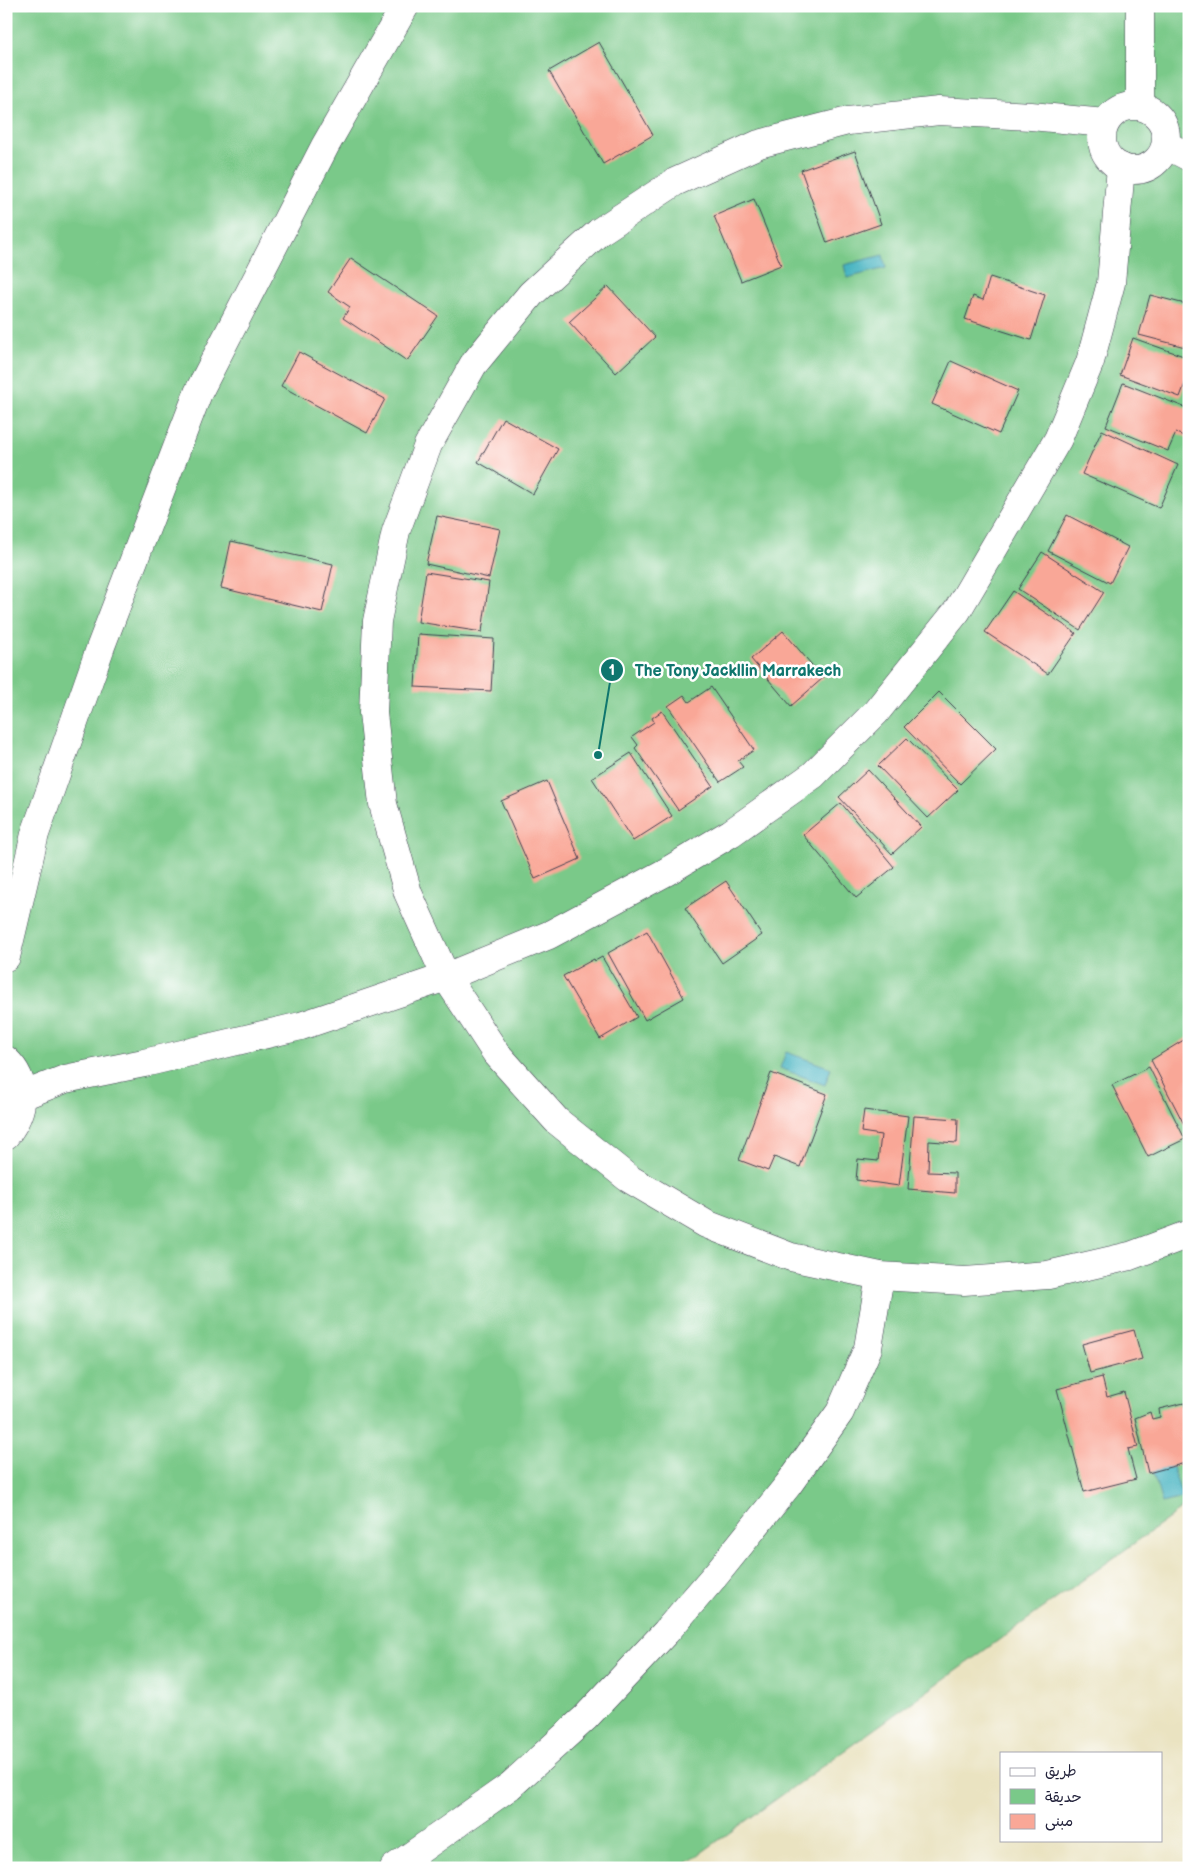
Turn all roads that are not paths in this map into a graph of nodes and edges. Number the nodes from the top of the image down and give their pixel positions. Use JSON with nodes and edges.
{"nodes":[{"id":1,"x":405,"y":6,"type":"edge"},
{"id":2,"x":1140,"y":6,"type":"edge"},
{"id":3,"x":1140,"y":106,"type":"junction"},
{"id":4,"x":1105,"y":123,"type":"junction"},
{"id":5,"x":1177,"y":151,"type":"edge"},
{"id":6,"x":1121,"y":167,"type":"junction"},
{"id":7,"x":6,"y":957,"type":"edge"},
{"id":8,"x":446,"y":977,"type":"junction"},
{"id":9,"x":6,"y":1060,"type":"edge"},
{"id":10,"x":22,"y":1096,"type":"junction"},
{"id":11,"x":6,"y":1135,"type":"edge"},
{"id":12,"x":1189,"y":1234,"type":"edge"},
{"id":13,"x":880,"y":1276,"type":"junction"},
{"id":14,"x":394,"y":1868,"type":"edge"}],
"edges":[{"from":1,"to":7,"type":"street"},
{"from":2,"to":3,"type":"street"},
{"from":3,"to":4,"type":"street"},
{"from":3,"to":5,"type":"street"},
{"from":4,"to":6,"type":"street"},
{"from":4,"to":8,"type":"street"},
{"from":5,"to":6,"type":"street"},
{"from":6,"to":8,"type":"street"},
{"from":8,"to":10,"type":"street"},
{"from":8,"to":13,"type":"street"},
{"from":9,"to":10,"type":"street"},
{"from":10,"to":11,"type":"street"},
{"from":12,"to":13,"type":"street"},
{"from":13,"to":14,"type":"street"}]}
